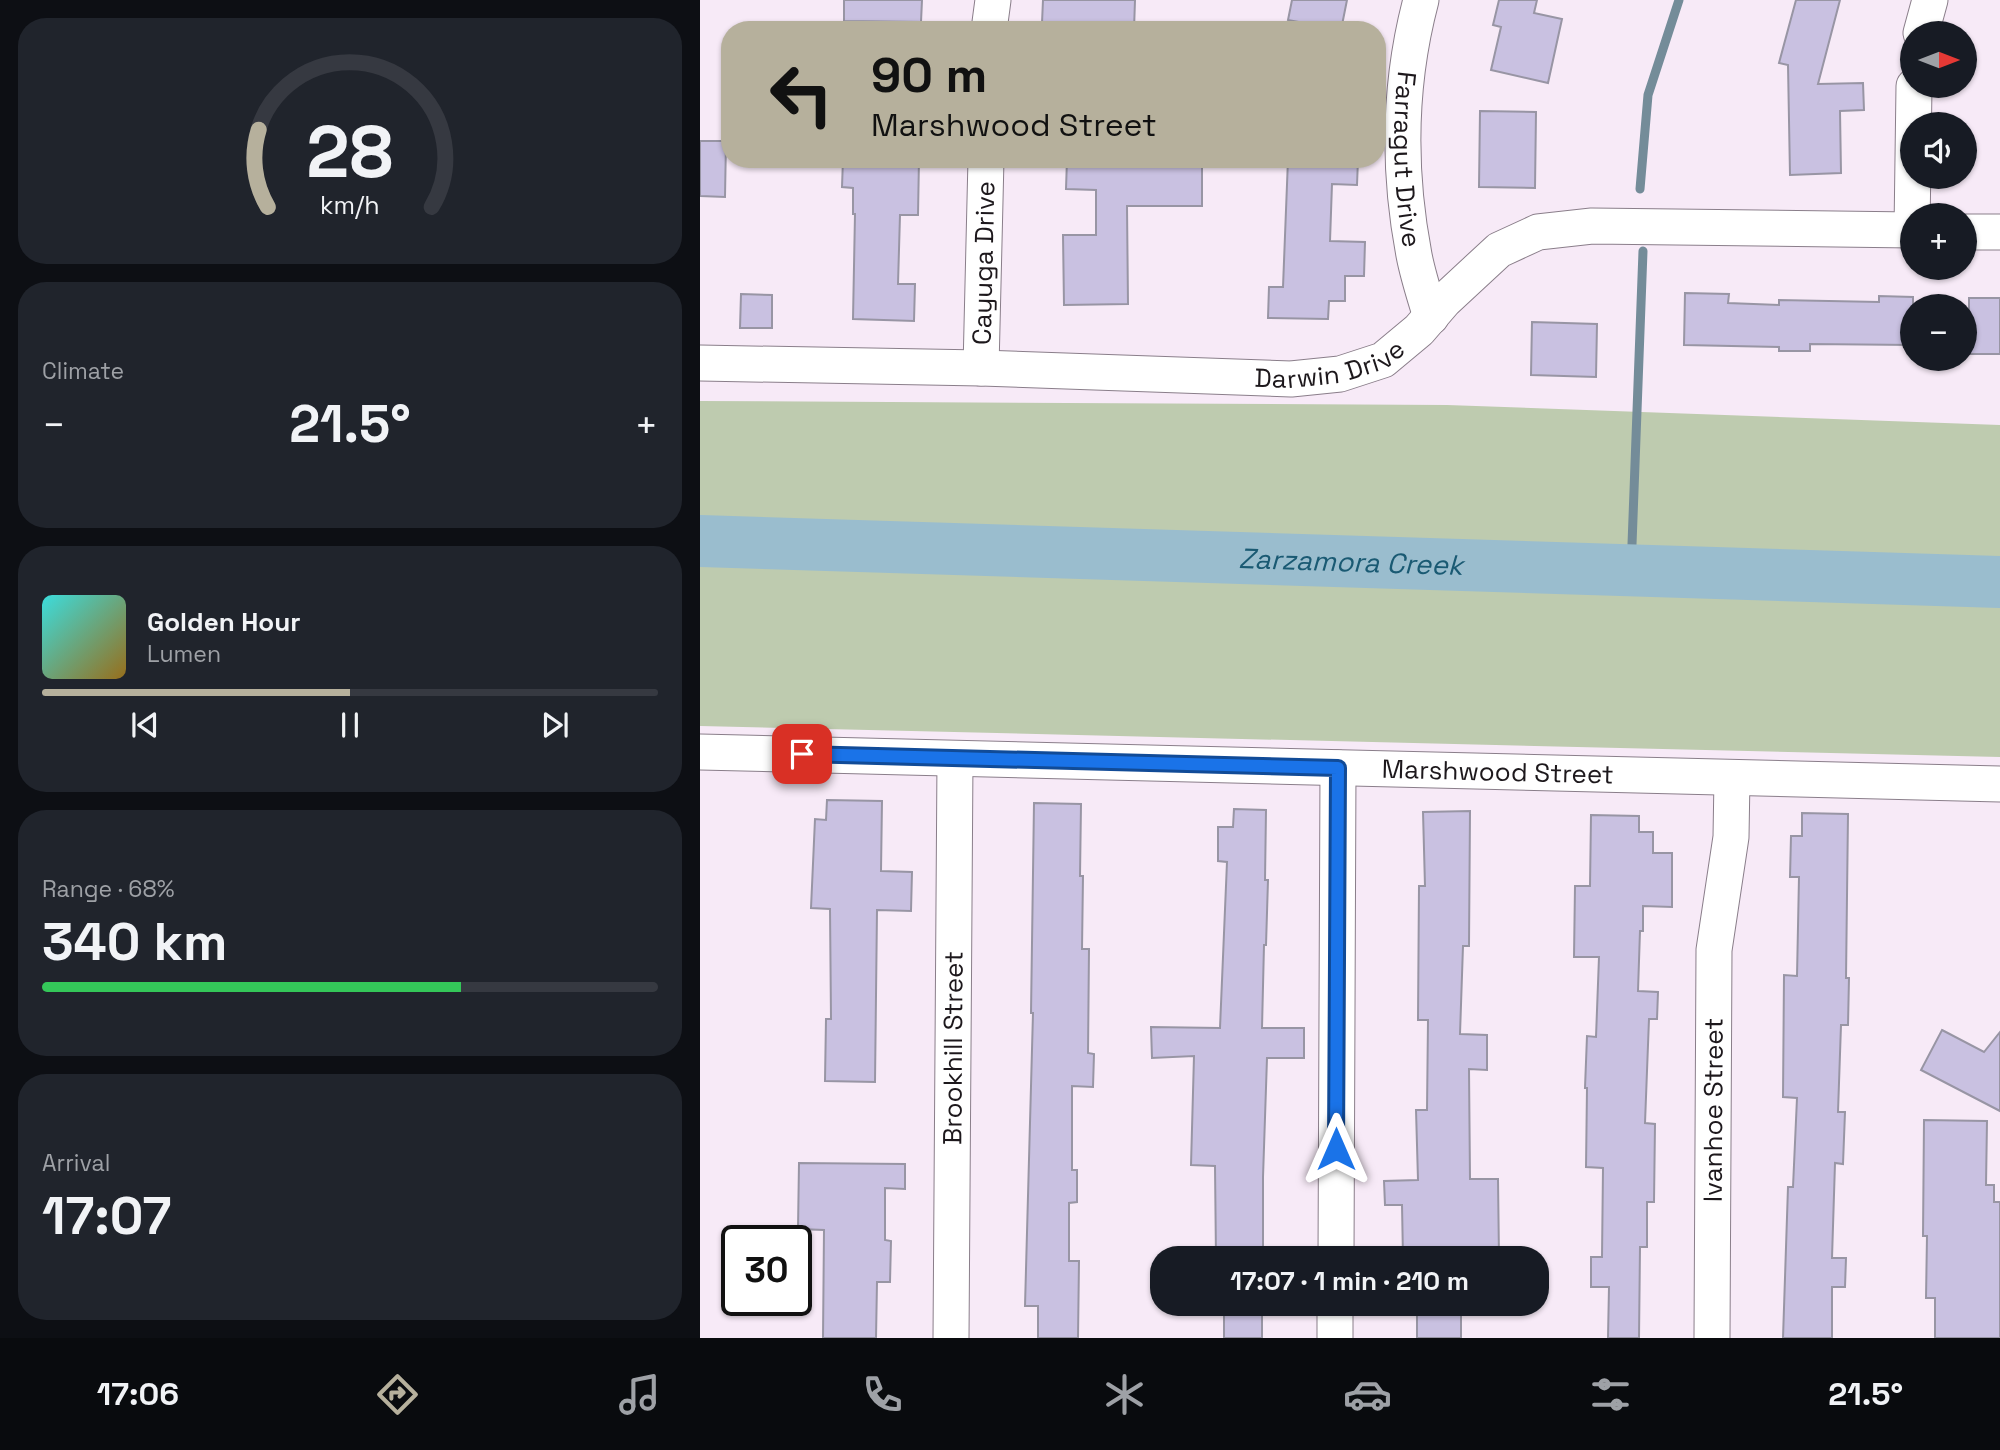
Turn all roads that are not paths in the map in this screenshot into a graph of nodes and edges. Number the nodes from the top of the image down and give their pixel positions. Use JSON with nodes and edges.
{"nodes":[{"id":1,"x":993,"y":0,"type":"edge"},
{"id":2,"x":1421,"y":0,"type":"edge"},
{"id":3,"x":1930,"y":0,"type":"edge"},
{"id":4,"x":990,"y":21,"type":"edge"},
{"id":5,"x":1924,"y":21,"type":"edge"},
{"id":6,"x":1914,"y":98,"type":"edge"},
{"id":7,"x":986,"y":168,"type":"edge"},
{"id":8,"x":1912,"y":203,"type":"edge"},
{"id":9,"x":1900,"y":230,"type":"edge"},
{"id":10,"x":1977,"y":232,"type":"edge"},
{"id":11,"x":2000,"y":232,"type":"edge"},
{"id":12,"x":1431,"y":317,"type":"junction"},
{"id":13,"x":700,"y":363,"type":"edge"},
{"id":14,"x":981,"y":368,"type":"junction"},
{"id":15,"x":700,"y":752,"type":"edge"},
{"id":16,"x":955,"y":759,"type":"junction"},
{"id":17,"x":1338,"y":768,"type":"junction"},
{"id":18,"x":1732,"y":778,"type":"junction"},
{"id":19,"x":2000,"y":784,"type":"edge"},
{"id":20,"x":1335,"y":1246,"type":"edge"},
{"id":21,"x":1335,"y":1316,"type":"edge"},
{"id":22,"x":951,"y":1338,"type":"edge"},
{"id":23,"x":1335,"y":1338,"type":"edge"},
{"id":24,"x":1712,"y":1338,"type":"edge"}],
"edges":[{"from":1,"to":4,"type":"street"},
{"from":2,"to":12,"type":"street","name":"Farragut Drive"},
{"from":3,"to":5,"type":"street"},
{"from":6,"to":8,"type":"street"},
{"from":7,"to":14,"type":"street","name":"Cayuga Drive"},
{"from":9,"to":12,"type":"street","name":"Darwin Drive"},
{"from":10,"to":11,"type":"street"},
{"from":12,"to":14,"type":"street","name":"Darwin Drive"},
{"from":13,"to":14,"type":"street","name":"Darwin Drive"},
{"from":15,"to":16,"type":"street","name":"Marshwood Street"},
{"from":16,"to":17,"type":"street","name":"Marshwood Street"},
{"from":16,"to":22,"type":"street","name":"Brookhill Street"},
{"from":17,"to":18,"type":"street","name":"Marshwood Street"},
{"from":17,"to":20,"type":"street"},
{"from":18,"to":19,"type":"street","name":"Marshwood Street"},
{"from":18,"to":24,"type":"street","name":"Ivanhoe Street"},
{"from":21,"to":23,"type":"street"}]}
